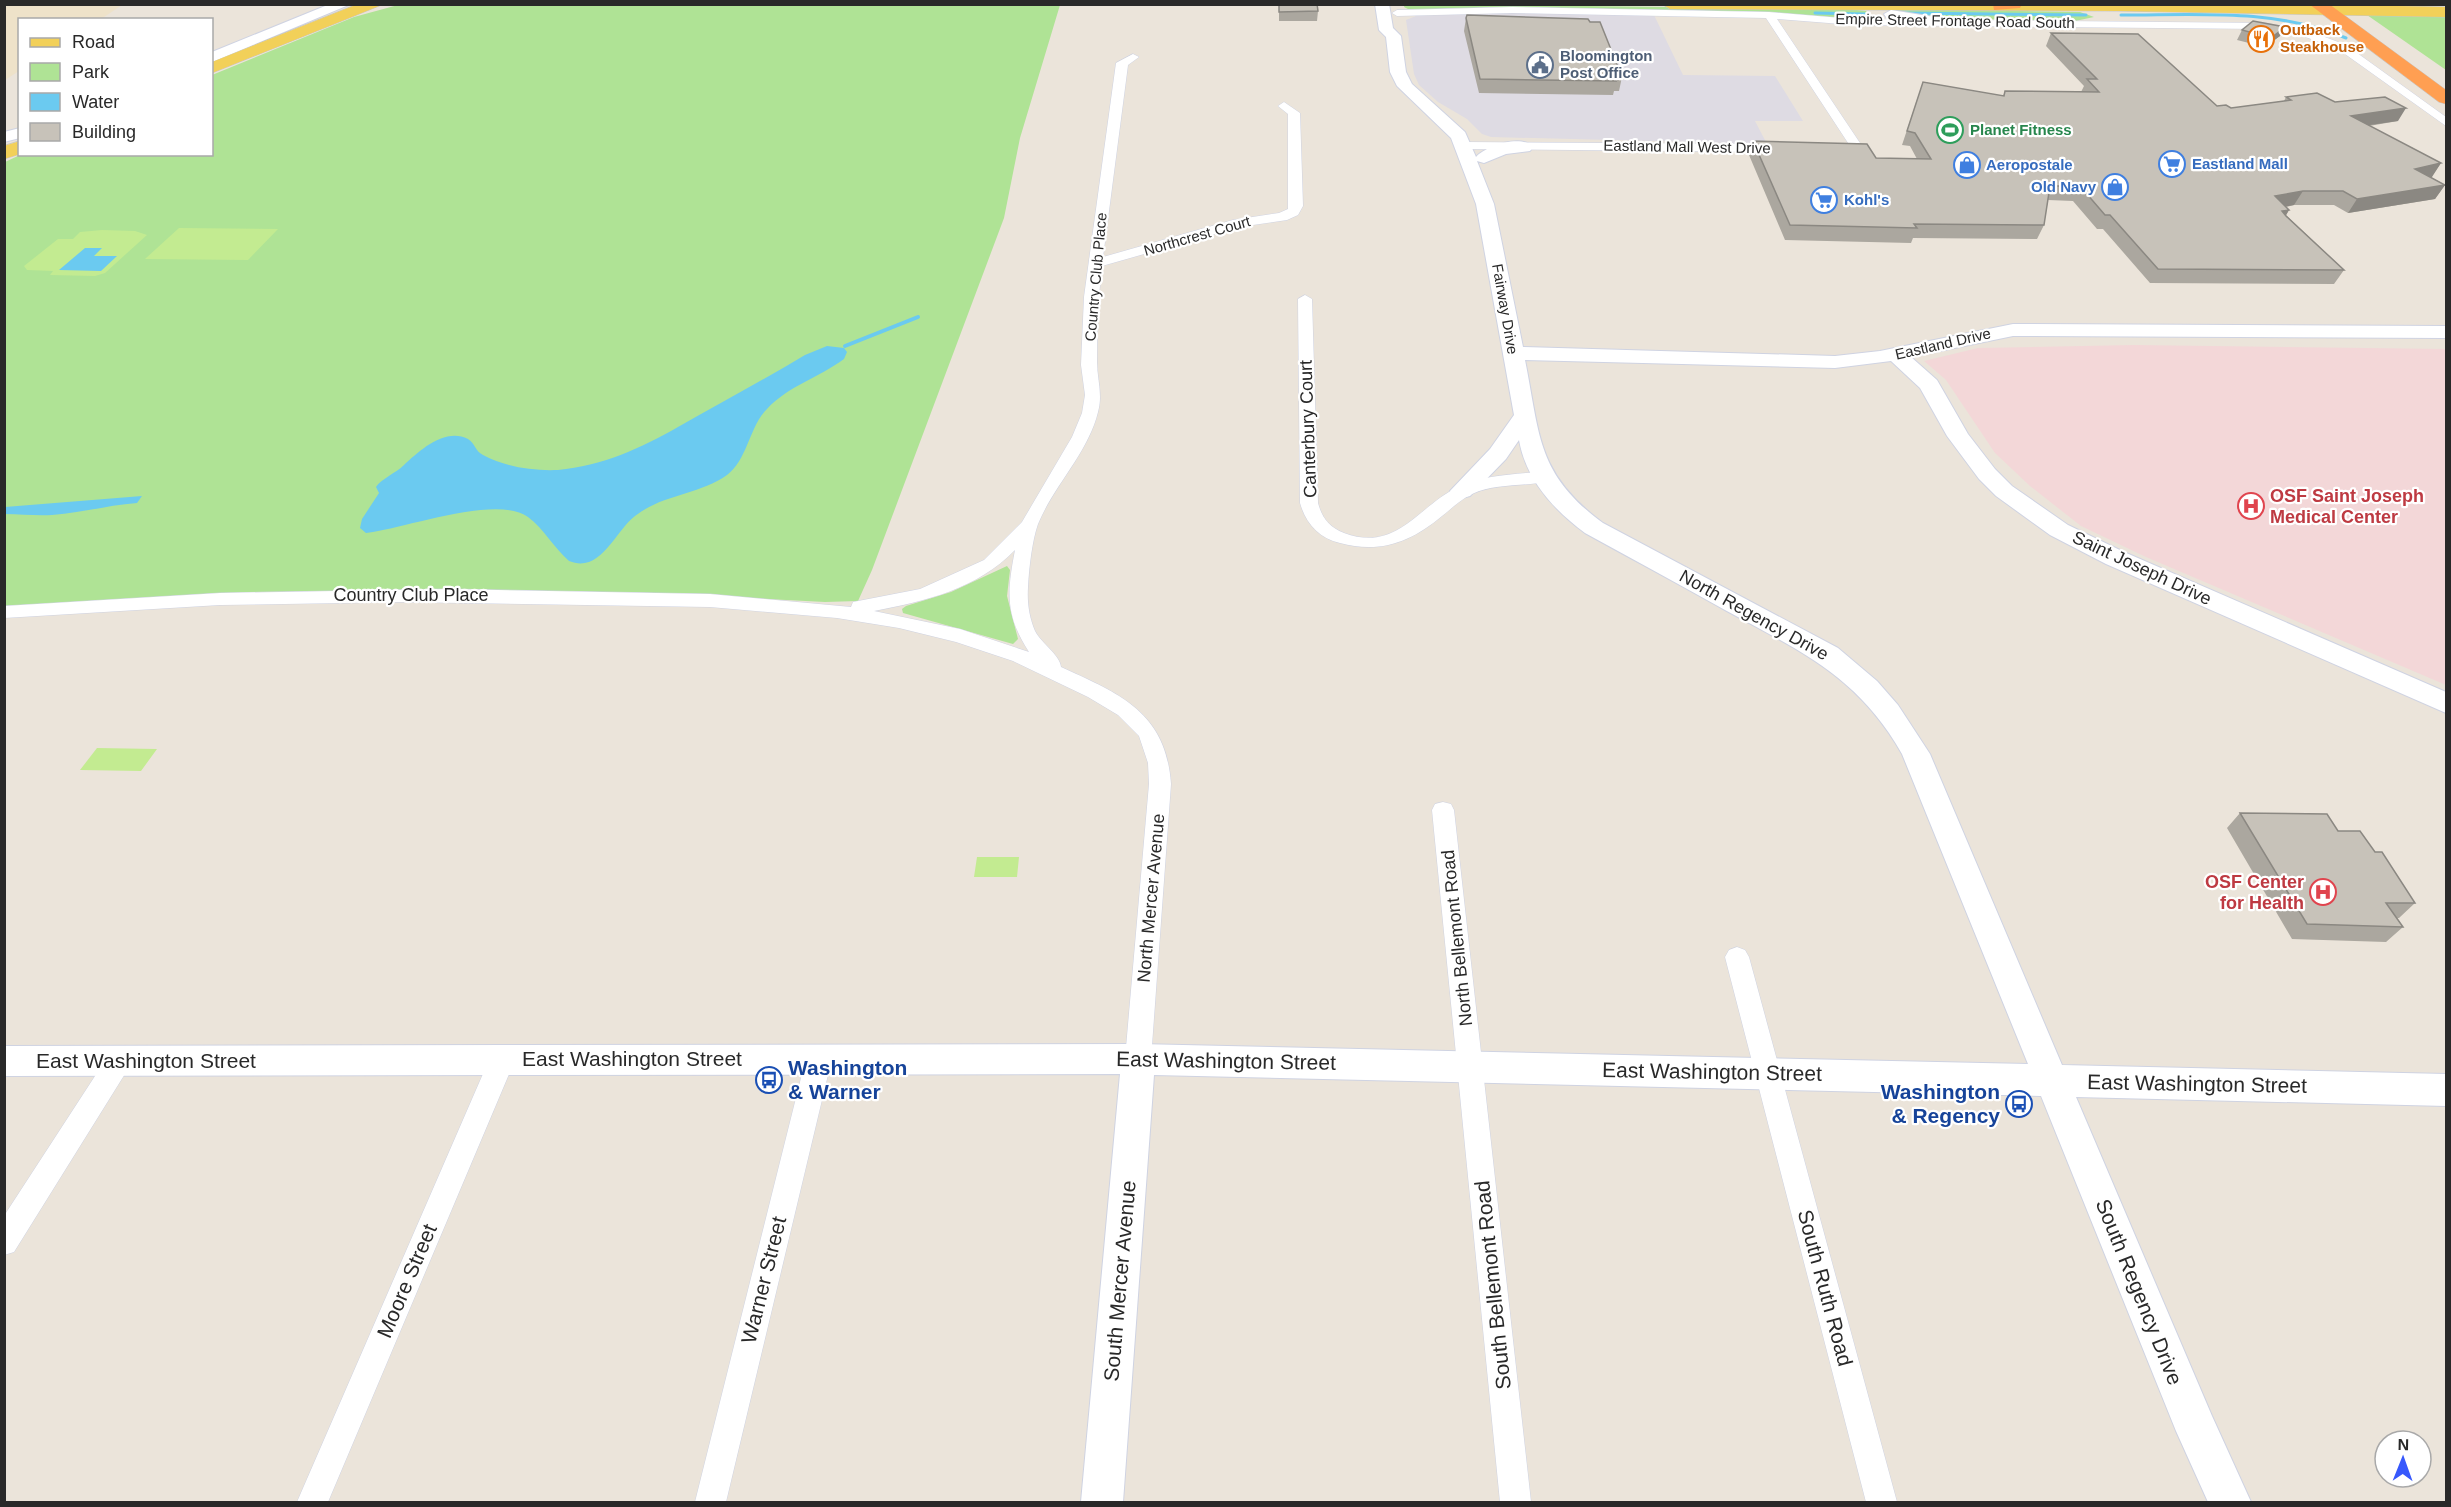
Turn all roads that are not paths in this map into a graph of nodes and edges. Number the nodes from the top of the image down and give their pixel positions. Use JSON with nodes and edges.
{"nodes":[{"id":1,"x":368,"y":4,"type":"edge"},
{"id":2,"x":375,"y":4,"type":"edge"},
{"id":3,"x":1382,"y":4,"type":"edge"},
{"id":4,"x":1670,"y":4,"type":"edge"},
{"id":5,"x":1678,"y":5,"type":"edge"},
{"id":6,"x":1869,"y":5,"type":"edge"},
{"id":7,"x":2007,"y":5,"type":"edge"},
{"id":8,"x":2044,"y":6,"type":"edge"},
{"id":9,"x":2119,"y":6,"type":"junction"},
{"id":10,"x":2320,"y":7,"type":"edge"},
{"id":11,"x":1396,"y":9,"type":"edge"},
{"id":12,"x":2290,"y":9,"type":"junction"},
{"id":13,"x":340,"y":11,"type":"edge"},
{"id":14,"x":2446,"y":12,"type":"edge"},
{"id":15,"x":2346,"y":13,"type":"edge"},
{"id":16,"x":1887,"y":14,"type":"edge"},
{"id":17,"x":1769,"y":15,"type":"junction"},
{"id":18,"x":1934,"y":21,"type":"joint"},
{"id":19,"x":2102,"y":23,"type":"junction"},
{"id":20,"x":2120,"y":23,"type":"junction"},
{"id":21,"x":1394,"y":36,"type":"junction"},
{"id":22,"x":213,"y":57,"type":"edge"},
{"id":23,"x":1133,"y":57,"type":"dead end"},
{"id":24,"x":213,"y":68,"type":"edge"},
{"id":25,"x":2446,"y":77,"type":"edge"},
{"id":26,"x":2446,"y":98,"type":"edge"},
{"id":27,"x":1284,"y":106,"type":"dead end"},
{"id":28,"x":2446,"y":122,"type":"edge"},
{"id":29,"x":1474,"y":146,"type":"junction"},
{"id":30,"x":1588,"y":146,"type":"junction"},
{"id":31,"x":1524,"y":147,"type":"joint"},
{"id":32,"x":1798,"y":148,"type":"edge"},
{"id":33,"x":1852,"y":149,"type":"edge"},
{"id":34,"x":1095,"y":264,"type":"junction"},
{"id":35,"x":1305,"y":299,"type":"dead end"},
{"id":36,"x":2446,"y":332,"type":"edge"},
{"id":37,"x":1512,"y":353,"type":"junction"},
{"id":38,"x":1897,"y":355,"type":"junction"},
{"id":39,"x":1525,"y":415,"type":"junction"},
{"id":40,"x":1542,"y":477,"type":"junction"},
{"id":41,"x":1462,"y":491,"type":"junction"},
{"id":42,"x":1029,"y":525,"type":"junction"},
{"id":43,"x":817,"y":608,"type":"junction"},
{"id":44,"x":4,"y":612,"type":"edge"},
{"id":45,"x":1061,"y":674,"type":"junction"},
{"id":46,"x":2446,"y":703,"type":"edge"},
{"id":47,"x":1153,"y":738,"type":"joint"},
{"id":48,"x":1443,"y":810,"type":"dead end"},
{"id":49,"x":1737,"y":957,"type":"dead end"},
{"id":50,"x":819,"y":1058,"type":"junction"},
{"id":51,"x":1138,"y":1059,"type":"junction"},
{"id":52,"x":502,"y":1060,"type":"junction"},
{"id":53,"x":4,"y":1061,"type":"edge"},
{"id":54,"x":119,"y":1061,"type":"junction"},
{"id":55,"x":1471,"y":1067,"type":"junction"},
{"id":56,"x":1768,"y":1073,"type":"junction"},
{"id":57,"x":2052,"y":1081,"type":"junction"},
{"id":58,"x":2446,"y":1090,"type":"edge"},
{"id":59,"x":4,"y":1242,"type":"edge"},
{"id":60,"x":312,"y":1503,"type":"edge"},
{"id":61,"x":710,"y":1503,"type":"edge"},
{"id":62,"x":1102,"y":1503,"type":"edge"},
{"id":63,"x":1516,"y":1503,"type":"edge"},
{"id":64,"x":1882,"y":1503,"type":"edge"},
{"id":65,"x":2230,"y":1503,"type":"edge"}],
"edges":[{"from":1,"to":13,"type":"main road"},
{"from":2,"to":13,"type":"main road"},
{"from":3,"to":21,"type":"main road"},
{"from":4,"to":5,"type":"main road"},
{"from":5,"to":6,"type":"main road"},
{"from":6,"to":16,"type":"main road"},
{"from":7,"to":8,"type":"main road"},
{"from":7,"to":16,"type":"main road"},
{"from":8,"to":9,"type":"main road"},
{"from":8,"to":19,"type":"main road"},
{"from":9,"to":12,"type":"main road"},
{"from":9,"to":20,"type":"main road"},
{"from":10,"to":12,"type":"main road"},
{"from":10,"to":15,"type":"highway"},
{"from":11,"to":17,"type":"street","name":"Empire Street Frontage Road South"},
{"from":11,"to":21,"type":"main road"},
{"from":12,"to":15,"type":"highway"},
{"from":13,"to":22,"type":"main road"},
{"from":13,"to":24,"type":"main road"},
{"from":14,"to":15,"type":"main road"},
{"from":15,"to":25,"type":"highway"},
{"from":15,"to":26,"type":"highway"},
{"from":16,"to":17,"type":"street","name":"Empire Street Frontage Road South"},
{"from":16,"to":18,"type":"main road"},
{"from":17,"to":33,"type":"street"},
{"from":18,"to":19,"type":"street","name":"Empire Street Frontage Road South"},
{"from":19,"to":20,"type":"street","name":"Empire Street Frontage Road South"},
{"from":20,"to":28,"type":"street","name":"Empire Street Frontage Road South"},
{"from":21,"to":29,"type":"main road"},
{"from":23,"to":34,"type":"street","name":"Country Club Place"},
{"from":27,"to":34,"type":"street","name":"Northcrest Court"},
{"from":29,"to":30,"type":"street","name":"Eastland Mall West Drive"},
{"from":29,"to":31,"type":"main road"},
{"from":29,"to":37,"type":"main road","name":"Fairway Drive"},
{"from":30,"to":31,"type":"street","name":"Eastland Mall West Drive"},
{"from":30,"to":32,"type":"street","name":"Eastland Mall West Drive"},
{"from":34,"to":42,"type":"street","name":"Country Club Place"},
{"from":35,"to":41,"type":"street","name":"Canterbury Court"},
{"from":36,"to":38,"type":"main road","name":"Eastland Drive"},
{"from":37,"to":38,"type":"main road","name":"Eastland Drive"},
{"from":37,"to":39,"type":"main road","name":"Fairway Drive"},
{"from":38,"to":46,"type":"main road","name":"Saint Joseph Drive"},
{"from":39,"to":40,"type":"main road","name":"North Regency Drive"},
{"from":39,"to":41,"type":"main road"},
{"from":40,"to":41,"type":"street","name":"Canterbury Court"},
{"from":40,"to":57,"type":"main road","name":"North Regency Drive"},
{"from":42,"to":43,"type":"street","name":"Country Club Place"},
{"from":42,"to":45,"type":"street","name":"Country Club Place"},
{"from":43,"to":44,"type":"street","name":"Country Club Place"},
{"from":43,"to":45,"type":"street","name":"Country Club Place"},
{"from":45,"to":47,"type":"street","name":"Country Club Place"},
{"from":47,"to":51,"type":"street","name":"North Mercer Avenue"},
{"from":48,"to":55,"type":"street","name":"North Bellemont Road"},
{"from":49,"to":56,"type":"street","name":"South Ruth Road"},
{"from":50,"to":51,"type":"main road","name":"East Washington Street"},
{"from":50,"to":52,"type":"main road","name":"East Washington Street"},
{"from":50,"to":61,"type":"street","name":"Warner Street"},
{"from":51,"to":55,"type":"main road","name":"East Washington Street"},
{"from":51,"to":62,"type":"main road","name":"South Mercer Avenue"},
{"from":52,"to":54,"type":"main road","name":"East Washington Street"},
{"from":52,"to":60,"type":"street","name":"Moore Street"},
{"from":53,"to":54,"type":"main road","name":"East Washington Street"},
{"from":54,"to":59,"type":"street"},
{"from":55,"to":56,"type":"main road","name":"East Washington Street"},
{"from":55,"to":63,"type":"street","name":"South Bellemont Road"},
{"from":56,"to":57,"type":"main road","name":"East Washington Street"},
{"from":56,"to":64,"type":"street","name":"South Ruth Road"},
{"from":57,"to":58,"type":"main road","name":"East Washington Street"},
{"from":57,"to":65,"type":"main road","name":"South Regency Drive"}]}
